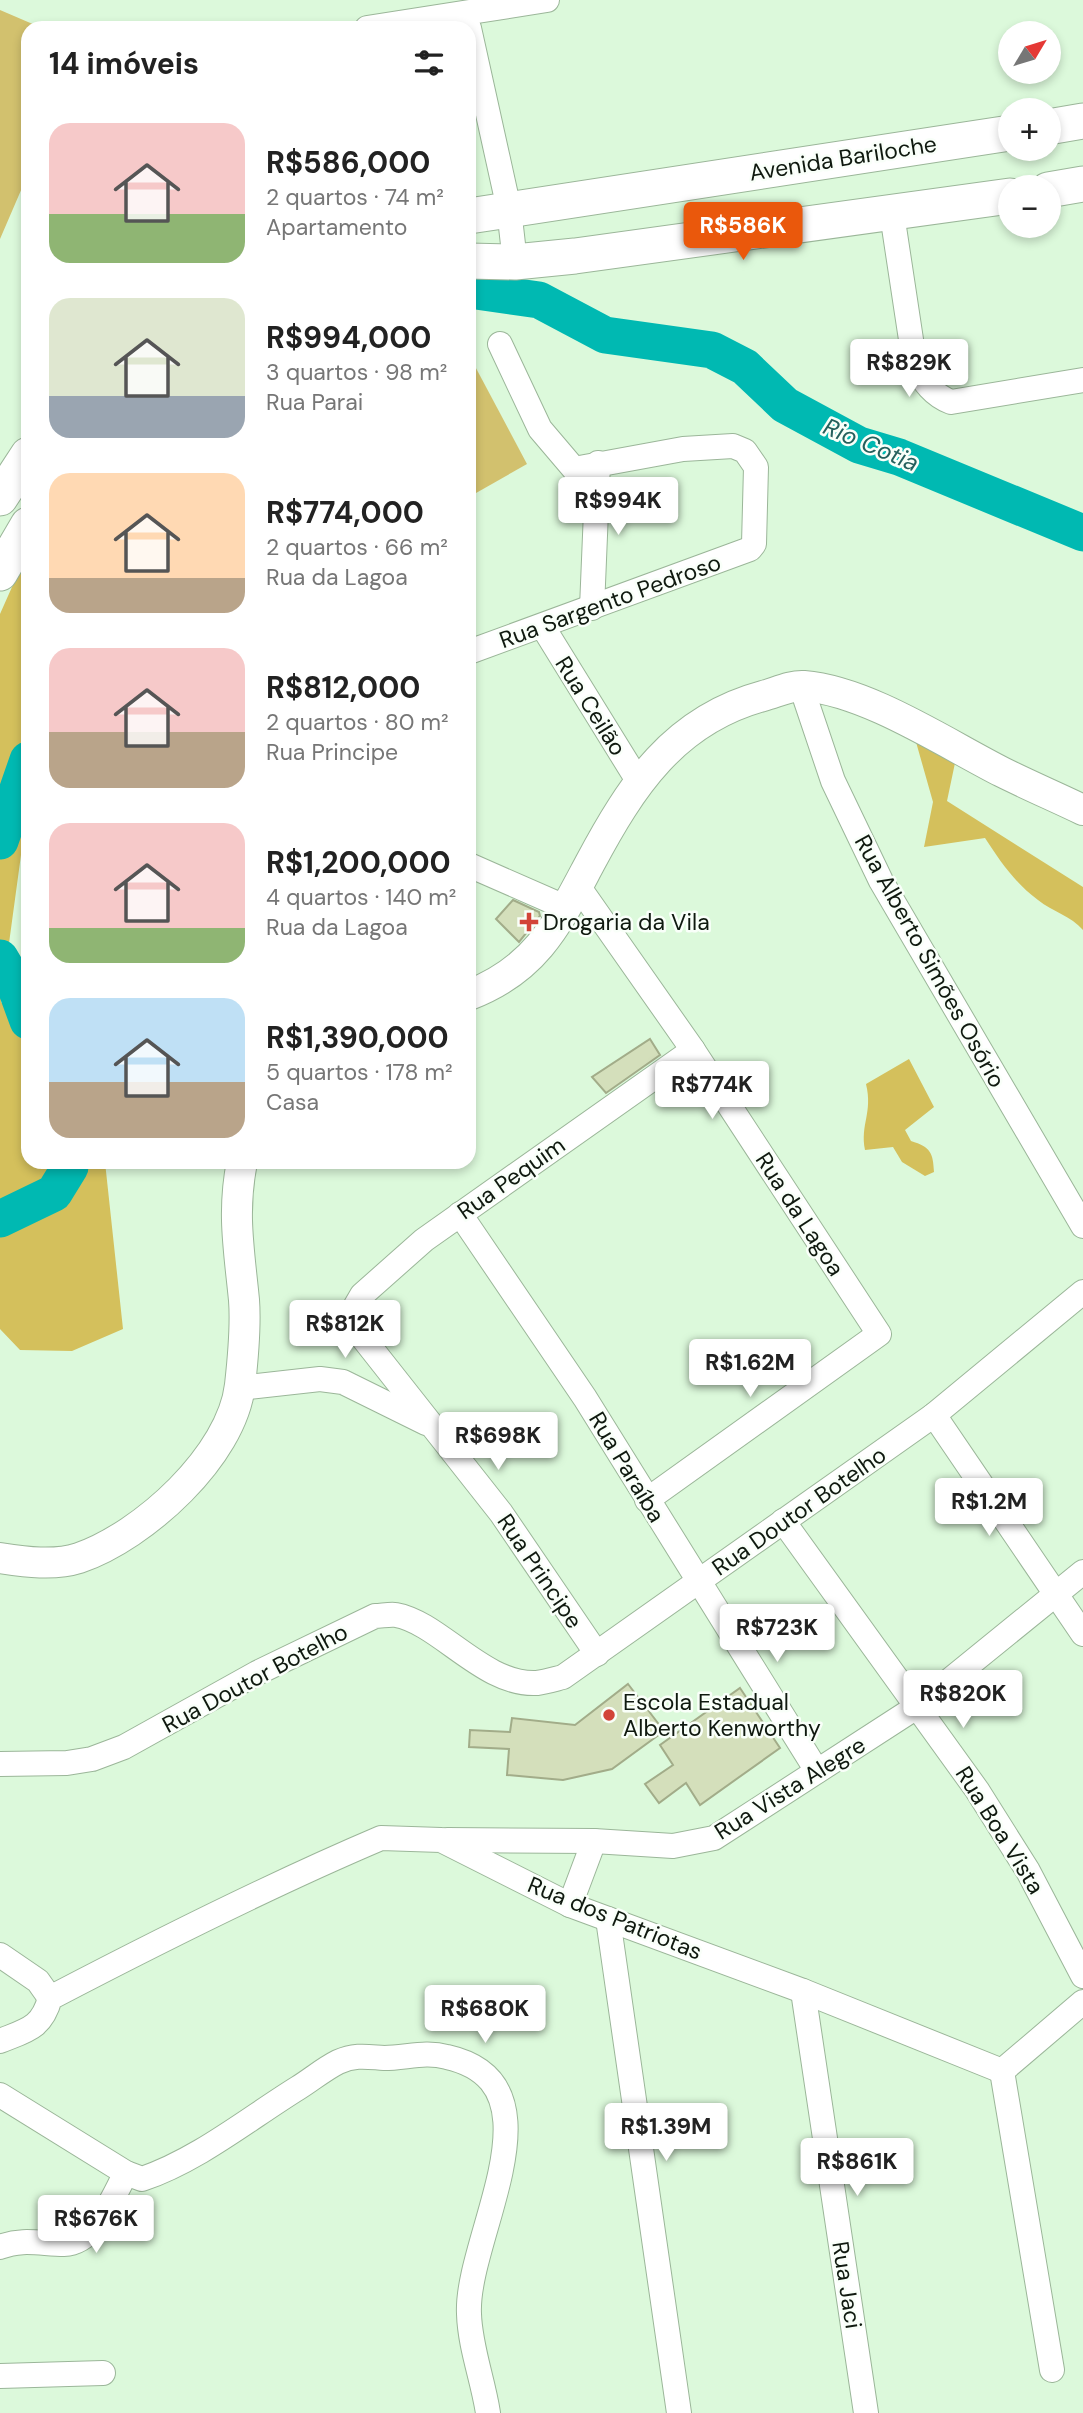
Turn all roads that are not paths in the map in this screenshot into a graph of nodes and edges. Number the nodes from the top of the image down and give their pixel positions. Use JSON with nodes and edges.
{"nodes":[{"id":1,"x":547,"y":0,"type":"edge"},
{"id":2,"x":466,"y":17,"type":"edge"},
{"id":3,"x":430,"y":21,"type":"edge"},
{"id":4,"x":476,"y":62,"type":"edge"},
{"id":5,"x":1083,"y":121,"type":"edge"},
{"id":6,"x":1061,"y":125,"type":"edge"},
{"id":7,"x":998,"y":134,"type":"edge"},
{"id":8,"x":1083,"y":184,"type":"edge"},
{"id":9,"x":1061,"y":188,"type":"edge"},
{"id":10,"x":998,"y":198,"type":"edge"},
{"id":11,"x":509,"y":209,"type":"junction"},
{"id":12,"x":892,"y":214,"type":"junction"},
{"id":13,"x":476,"y":215,"type":"edge"},
{"id":14,"x":476,"y":261,"type":"edge"},
{"id":15,"x":515,"y":262,"type":"junction"},
{"id":16,"x":500,"y":344,"type":"dead end"},
{"id":17,"x":1083,"y":380,"type":"edge"},
{"id":18,"x":598,"y":463,"type":"junction"},
{"id":19,"x":21,"y":466,"type":"edge"},
{"id":20,"x":0,"y":498,"type":"edge"},
{"id":21,"x":21,"y":537,"type":"edge"},
{"id":22,"x":0,"y":573,"type":"edge"},
{"id":23,"x":592,"y":608,"type":"junction"},
{"id":24,"x":543,"y":627,"type":"junction"},
{"id":25,"x":476,"y":650,"type":"edge"},
{"id":26,"x":801,"y":686,"type":"junction"},
{"id":27,"x":640,"y":783,"type":"junction"},
{"id":28,"x":1083,"y":810,"type":"edge"},
{"id":29,"x":476,"y":867,"type":"edge"},
{"id":30,"x":572,"y":897,"type":"junction"},
{"id":31,"x":476,"y":991,"type":"edge"},
{"id":32,"x":692,"y":1050,"type":"junction"},
{"id":33,"x":241,"y":1169,"type":"edge"},
{"id":34,"x":460,"y":1214,"type":"junction"},
{"id":35,"x":1083,"y":1226,"type":"edge"},
{"id":36,"x":1083,"y":1292,"type":"edge"},
{"id":37,"x":352,"y":1324,"type":"joint"},
{"id":38,"x":240,"y":1388,"type":"junction"},
{"id":39,"x":934,"y":1415,"type":"junction"},
{"id":40,"x":433,"y":1427,"type":"junction"},
{"id":41,"x":648,"y":1500,"type":"junction"},
{"id":42,"x":783,"y":1521,"type":"junction"},
{"id":43,"x":0,"y":1558,"type":"edge"},
{"id":44,"x":1083,"y":1572,"type":"edge"},
{"id":45,"x":698,"y":1583,"type":"junction"},
{"id":46,"x":1055,"y":1595,"type":"junction"},
{"id":47,"x":1083,"y":1634,"type":"edge"},
{"id":48,"x":597,"y":1654,"type":"junction"},
{"id":49,"x":919,"y":1706,"type":"junction"},
{"id":50,"x":0,"y":1764,"type":"edge"},
{"id":51,"x":817,"y":1771,"type":"junction"},
{"id":52,"x":441,"y":1840,"type":"junction"},
{"id":53,"x":594,"y":1841,"type":"junction"},
{"id":54,"x":570,"y":1905,"type":"junction"},
{"id":55,"x":608,"y":1919,"type":"junction"},
{"id":56,"x":0,"y":1955,"type":"edge"},
{"id":57,"x":1083,"y":1976,"type":"edge"},
{"id":58,"x":803,"y":1991,"type":"junction"},
{"id":59,"x":50,"y":1998,"type":"junction"},
{"id":60,"x":1083,"y":2003,"type":"edge"},
{"id":61,"x":0,"y":2041,"type":"edge"},
{"id":62,"x":1002,"y":2071,"type":"junction"},
{"id":63,"x":0,"y":2095,"type":"edge"},
{"id":64,"x":126,"y":2173,"type":"junction"},
{"id":65,"x":0,"y":2247,"type":"edge"},
{"id":66,"x":1052,"y":2370,"type":"dead end"},
{"id":67,"x":103,"y":2373,"type":"dead end"},
{"id":68,"x":0,"y":2376,"type":"edge"},
{"id":69,"x":488,"y":2413,"type":"edge"},
{"id":70,"x":679,"y":2413,"type":"edge"},
{"id":71,"x":866,"y":2413,"type":"edge"}],
"edges":[{"from":1,"to":2,"type":"street"},
{"from":2,"to":3,"type":"street"},
{"from":4,"to":11,"type":"street"},
{"from":5,"to":6,"type":"main road"},
{"from":7,"to":11,"type":"main road","name":"Avenida Bariloche"},
{"from":8,"to":9,"type":"main road"},
{"from":10,"to":12,"type":"main road"},
{"from":11,"to":13,"type":"main road","name":"Avenida Bariloche"},
{"from":11,"to":15,"type":"street"},
{"from":12,"to":15,"type":"main road"},
{"from":12,"to":17,"type":"street"},
{"from":14,"to":15,"type":"main road"},
{"from":16,"to":18,"type":"street"},
{"from":18,"to":23,"type":"street"},
{"from":18,"to":23,"type":"street","name":"Rua Sargento Pedroso"},
{"from":19,"to":20,"type":"main road"},
{"from":21,"to":22,"type":"main road"},
{"from":23,"to":24,"type":"street","name":"Rua Sargento Pedroso"},
{"from":24,"to":25,"type":"street","name":"Rua Sargento Pedroso"},
{"from":24,"to":27,"type":"street","name":"Rua Ceilão"},
{"from":26,"to":27,"type":"street"},
{"from":26,"to":28,"type":"street"},
{"from":26,"to":35,"type":"street","name":"Rua Alberto Simões Osório"},
{"from":27,"to":30,"type":"street"},
{"from":29,"to":30,"type":"street"},
{"from":30,"to":31,"type":"street"},
{"from":30,"to":32,"type":"street","name":"Rua da Lagoa"},
{"from":32,"to":34,"type":"street","name":"Rua Pequim"},
{"from":32,"to":41,"type":"street","name":"Rua da Lagoa"},
{"from":33,"to":38,"type":"street"},
{"from":34,"to":37,"type":"street","name":"Rua Pequim"},
{"from":34,"to":41,"type":"street","name":"Rua Paraíba"},
{"from":36,"to":39,"type":"street","name":"Rua Doutor Botelho"},
{"from":37,"to":40,"type":"street","name":"Rua Principe"},
{"from":38,"to":40,"type":"street"},
{"from":38,"to":43,"type":"street"},
{"from":39,"to":42,"type":"street","name":"Rua Doutor Botelho"},
{"from":39,"to":46,"type":"street"},
{"from":40,"to":48,"type":"street","name":"Rua Principe"},
{"from":41,"to":45,"type":"street","name":"Rua Paraíba"},
{"from":42,"to":45,"type":"street","name":"Rua Doutor Botelho"},
{"from":42,"to":49,"type":"street","name":"Rua Boa Vista"},
{"from":44,"to":46,"type":"street","name":"Rua Vista Alegre"},
{"from":45,"to":48,"type":"street","name":"Rua Doutor Botelho"},
{"from":45,"to":51,"type":"street","name":"Rua Paraíba"},
{"from":46,"to":47,"type":"street"},
{"from":46,"to":49,"type":"street","name":"Rua Vista Alegre"},
{"from":48,"to":50,"type":"street","name":"Rua Doutor Botelho"},
{"from":49,"to":51,"type":"street","name":"Rua Vista Alegre"},
{"from":49,"to":57,"type":"street","name":"Rua Boa Vista"},
{"from":51,"to":53,"type":"street","name":"Rua Vista Alegre"},
{"from":52,"to":53,"type":"street","name":"Rua Vista Alegre"},
{"from":52,"to":54,"type":"street","name":"Rua dos Patriotas"},
{"from":52,"to":59,"type":"street","name":"Rua dos Patriotas"},
{"from":53,"to":54,"type":"street"},
{"from":54,"to":55,"type":"street","name":"Rua dos Patriotas"},
{"from":55,"to":58,"type":"street","name":"Rua dos Patriotas"},
{"from":55,"to":70,"type":"street"},
{"from":56,"to":59,"type":"street"},
{"from":58,"to":62,"type":"street","name":"Rua dos Patriotas"},
{"from":58,"to":71,"type":"street","name":"Rua Jaci"},
{"from":59,"to":61,"type":"street"},
{"from":60,"to":62,"type":"street"},
{"from":62,"to":66,"type":"street"},
{"from":63,"to":64,"type":"street"},
{"from":64,"to":65,"type":"street"},
{"from":64,"to":69,"type":"street"},
{"from":67,"to":68,"type":"street"}]}
